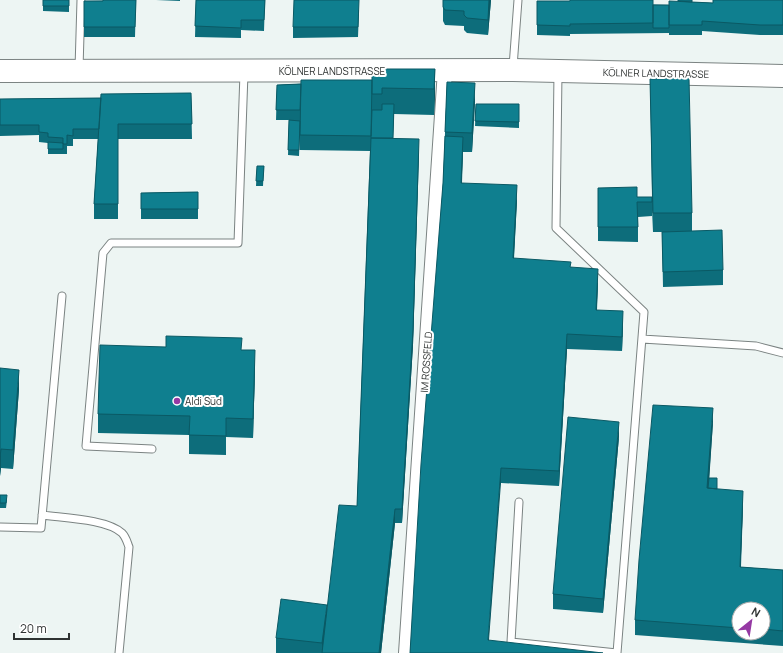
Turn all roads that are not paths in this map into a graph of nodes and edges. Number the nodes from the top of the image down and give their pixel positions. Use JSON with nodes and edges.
{"nodes":[{"id":1,"x":81,"y":0,"type":"edge"},
{"id":2,"x":518,"y":0,"type":"edge"},
{"id":3,"x":445,"y":70,"type":"junction"},
{"id":4,"x":513,"y":70,"type":"junction"},
{"id":5,"x":0,"y":71,"type":"edge"},
{"id":6,"x":79,"y":71,"type":"junction"},
{"id":7,"x":244,"y":71,"type":"junction"},
{"id":8,"x":558,"y":71,"type":"junction"},
{"id":9,"x":783,"y":76,"type":"edge"},
{"id":10,"x":62,"y":296,"type":"dead end"},
{"id":11,"x":642,"y":339,"type":"junction"},
{"id":12,"x":783,"y":353,"type":"edge"},
{"id":13,"x":152,"y":449,"type":"dead end"},
{"id":14,"x":519,"y":502,"type":"dead end"},
{"id":15,"x":42,"y":515,"type":"junction"},
{"id":16,"x":0,"y":527,"type":"edge"},
{"id":17,"x":119,"y":653,"type":"edge"},
{"id":18,"x":406,"y":653,"type":"edge"},
{"id":19,"x":617,"y":653,"type":"edge"},
{"id":20,"x":620,"y":653,"type":"edge"}],
"edges":[{"from":1,"to":6,"type":"lane"},
{"from":2,"to":4,"type":"lane"},
{"from":3,"to":4,"type":"main road","name":"KÖLNER LANDSTRASSE"},
{"from":3,"to":7,"type":"main road","name":"KÖLNER LANDSTRASSE"},
{"from":3,"to":18,"type":"street","name":"IM ROSSFELD"},
{"from":4,"to":8,"type":"main road","name":"KÖLNER LANDSTRASSE"},
{"from":5,"to":6,"type":"main road","name":"KÖLNER LANDSTRASSE"},
{"from":6,"to":7,"type":"main road","name":"KÖLNER LANDSTRASSE"},
{"from":7,"to":13,"type":"lane"},
{"from":8,"to":9,"type":"main road","name":"KÖLNER LANDSTRASSE"},
{"from":8,"to":11,"type":"lane"},
{"from":10,"to":15,"type":"lane"},
{"from":11,"to":12,"type":"lane"},
{"from":11,"to":19,"type":"lane"},
{"from":14,"to":19,"type":"lane"},
{"from":15,"to":16,"type":"lane"},
{"from":15,"to":17,"type":"lane"},
{"from":19,"to":20,"type":"lane"}]}
